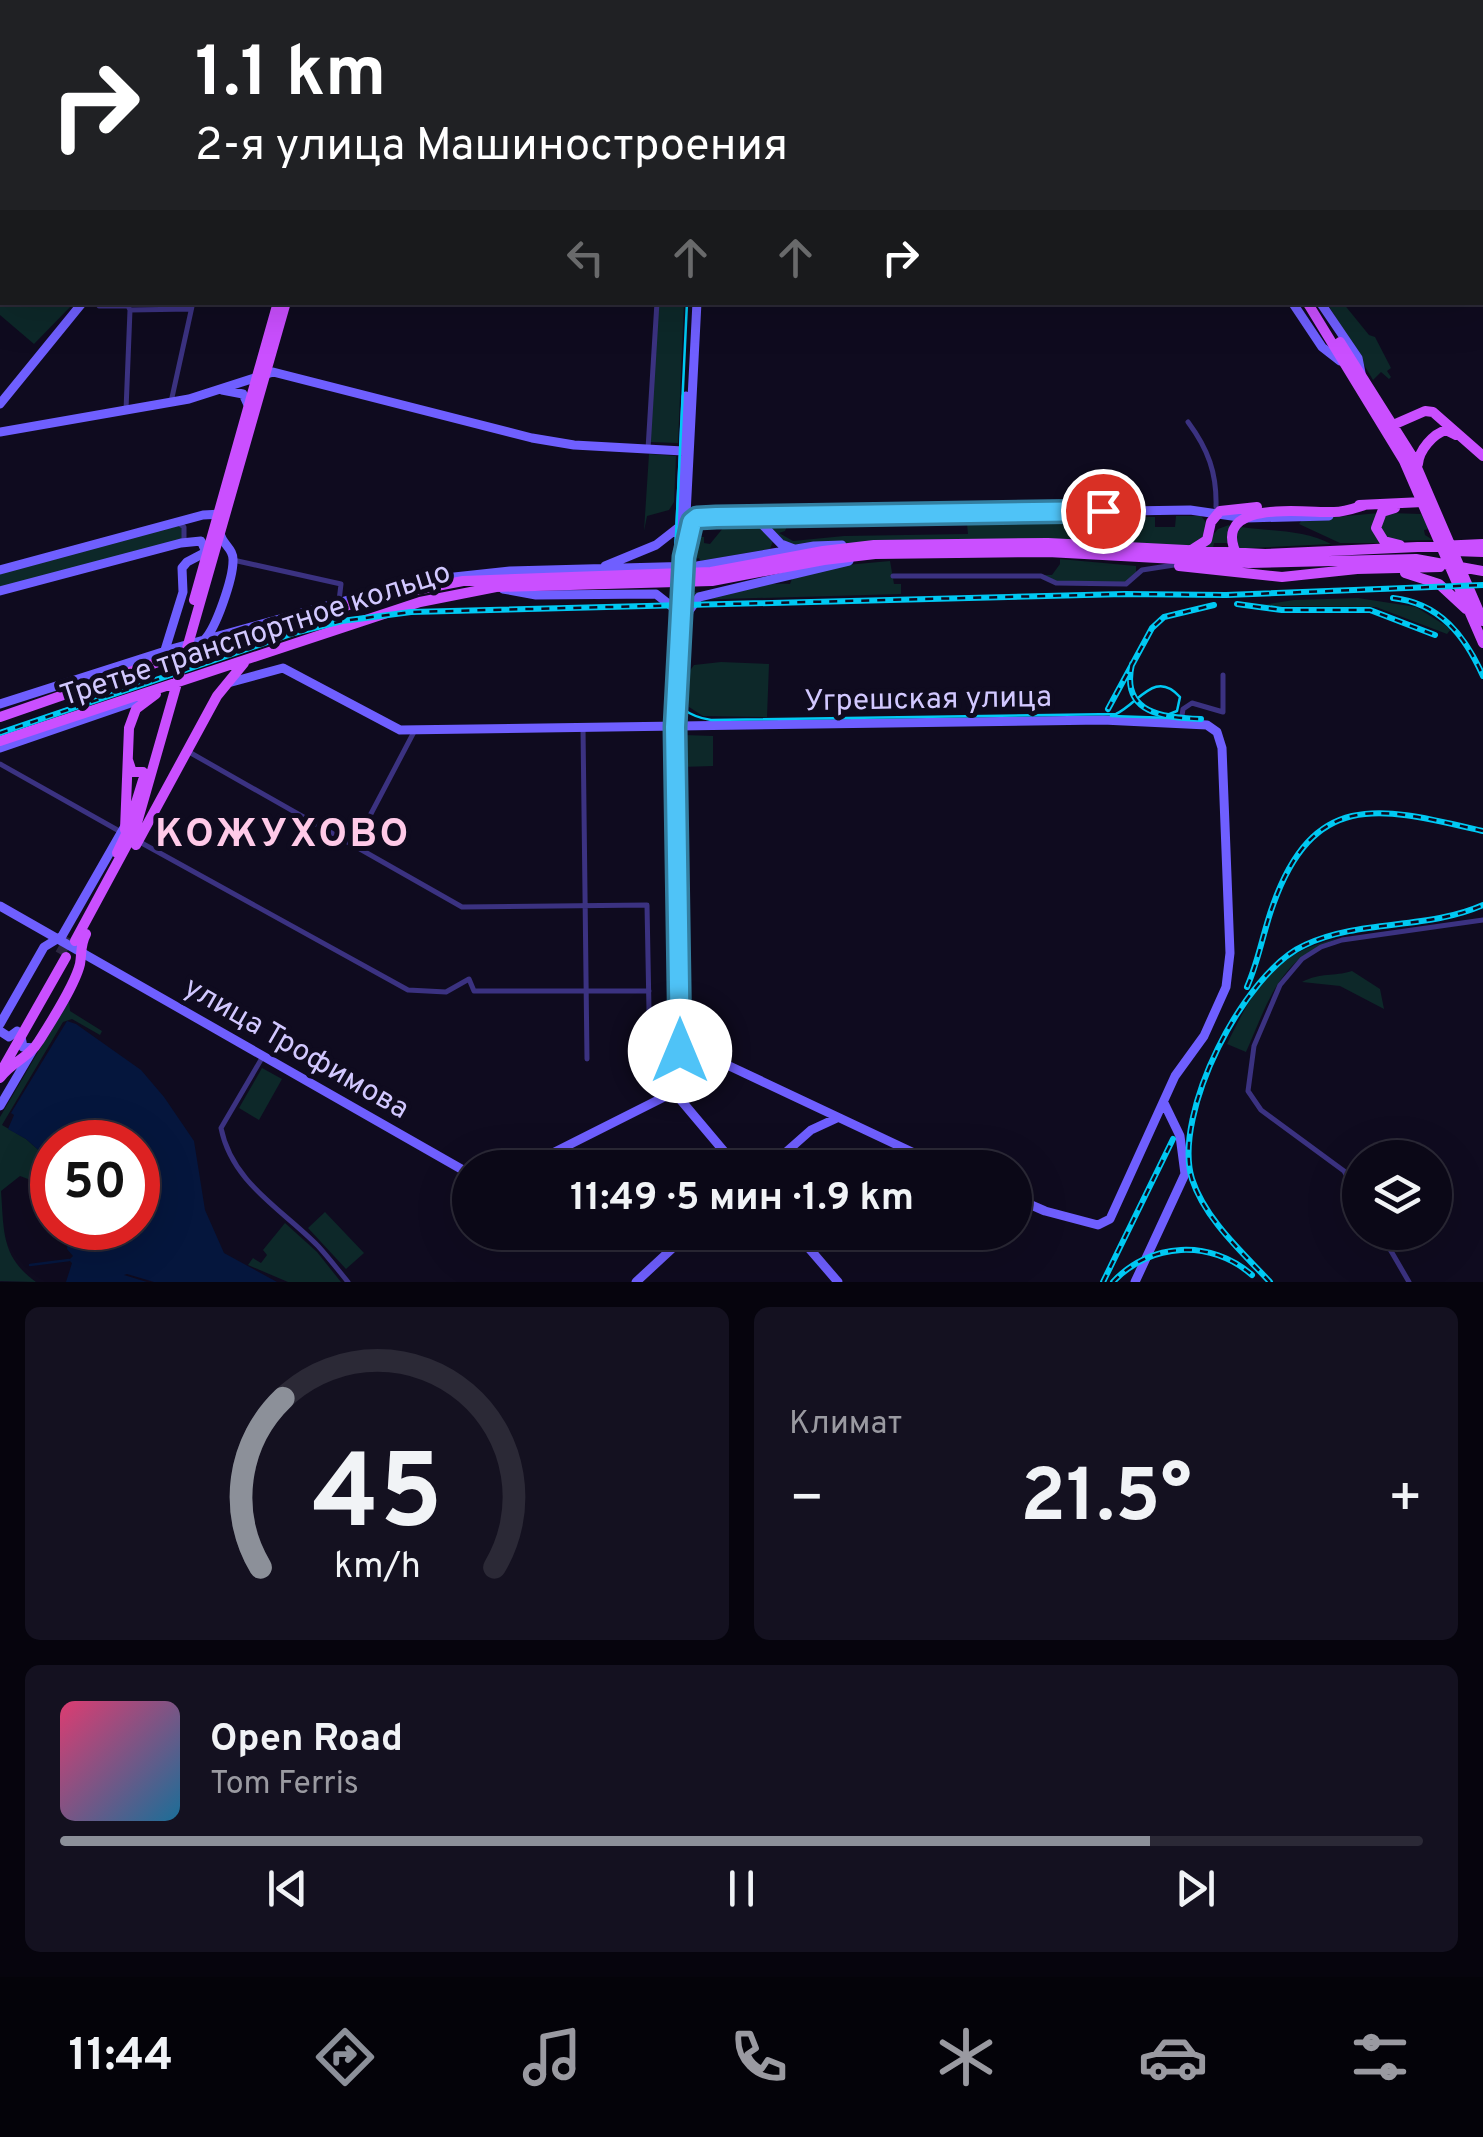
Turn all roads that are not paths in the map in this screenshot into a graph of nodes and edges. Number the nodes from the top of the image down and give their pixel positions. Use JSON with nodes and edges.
{"nodes":[{"id":1,"x":81,"y":305,"type":"edge"},
{"id":2,"x":99,"y":305,"type":"edge"},
{"id":3,"x":127,"y":305,"type":"edge"},
{"id":4,"x":127,"y":305,"type":"edge"},
{"id":5,"x":281,"y":305,"type":"edge"},
{"id":6,"x":657,"y":305,"type":"edge"},
{"id":7,"x":694,"y":305,"type":"edge"},
{"id":8,"x":1306,"y":305,"type":"edge"},
{"id":9,"x":192,"y":306,"type":"edge"},
{"id":10,"x":130,"y":310,"type":"junction"},
{"id":11,"x":262,"y":374,"type":"junction"},
{"id":12,"x":1356,"y":374,"type":"junction"},
{"id":13,"x":214,"y":391,"type":"junction"},
{"id":14,"x":172,"y":402,"type":"junction"},
{"id":15,"x":0,"y":404,"type":"edge"},
{"id":16,"x":248,"y":407,"type":"junction"},
{"id":17,"x":126,"y":410,"type":"junction"},
{"id":18,"x":1188,"y":422,"type":"dead end"},
{"id":19,"x":1393,"y":425,"type":"junction"},
{"id":20,"x":1446,"y":425,"type":"junction"},
{"id":21,"x":0,"y":432,"type":"edge"},
{"id":22,"x":687,"y":440,"type":"junction"},
{"id":23,"x":648,"y":449,"type":"junction"},
{"id":24,"x":682,"y":456,"type":"junction"},
{"id":25,"x":1483,"y":459,"type":"edge"},
{"id":26,"x":1419,"y":470,"type":"junction"},
{"id":27,"x":1424,"y":505,"type":"junction"},
{"id":28,"x":1366,"y":507,"type":"junction"},
{"id":29,"x":1392,"y":508,"type":"junction"},
{"id":30,"x":1190,"y":510,"type":"junction"},
{"id":31,"x":1223,"y":510,"type":"junction"},
{"id":32,"x":220,"y":514,"type":"junction"},
{"id":33,"x":685,"y":516,"type":"junction"},
{"id":34,"x":754,"y":516,"type":"junction"},
{"id":35,"x":176,"y":522,"type":"junction"},
{"id":36,"x":1438,"y":525,"type":"junction"},
{"id":37,"x":220,"y":529,"type":"junction"},
{"id":38,"x":1210,"y":531,"type":"junction"},
{"id":39,"x":771,"y":534,"type":"junction"},
{"id":40,"x":181,"y":542,"type":"junction"},
{"id":41,"x":1460,"y":545,"type":"junction"},
{"id":42,"x":653,"y":546,"type":"junction"},
{"id":43,"x":874,"y":546,"type":"junction"},
{"id":44,"x":796,"y":549,"type":"junction"},
{"id":45,"x":1179,"y":550,"type":"junction"},
{"id":46,"x":1391,"y":550,"type":"junction"},
{"id":47,"x":1483,"y":551,"type":"edge"},
{"id":48,"x":891,"y":554,"type":"junction"},
{"id":49,"x":1098,"y":554,"type":"junction"},
{"id":50,"x":210,"y":555,"type":"junction"},
{"id":51,"x":763,"y":556,"type":"junction"},
{"id":52,"x":681,"y":557,"type":"junction"},
{"id":53,"x":233,"y":559,"type":"junction"},
{"id":54,"x":1372,"y":560,"type":"junction"},
{"id":55,"x":1402,"y":560,"type":"junction"},
{"id":56,"x":1138,"y":561,"type":"junction"},
{"id":57,"x":1174,"y":566,"type":"junction"},
{"id":58,"x":182,"y":568,"type":"junction"},
{"id":59,"x":656,"y":568,"type":"junction"},
{"id":60,"x":0,"y":570,"type":"edge"},
{"id":61,"x":588,"y":570,"type":"junction"},
{"id":62,"x":1483,"y":571,"type":"edge"},
{"id":63,"x":1137,"y":574,"type":"junction"},
{"id":64,"x":200,"y":576,"type":"junction"},
{"id":65,"x":893,"y":576,"type":"dead end"},
{"id":66,"x":1294,"y":576,"type":"junction"},
{"id":67,"x":439,"y":584,"type":"junction"},
{"id":68,"x":398,"y":585,"type":"junction"},
{"id":69,"x":480,"y":589,"type":"junction"},
{"id":70,"x":0,"y":591,"type":"edge"},
{"id":71,"x":200,"y":592,"type":"junction"},
{"id":72,"x":339,"y":601,"type":"junction"},
{"id":73,"x":675,"y":608,"type":"junction"},
{"id":74,"x":218,"y":616,"type":"junction"},
{"id":75,"x":1479,"y":619,"type":"edge"},
{"id":76,"x":232,"y":631,"type":"junction"},
{"id":77,"x":680,"y":639,"type":"junction"},
{"id":78,"x":204,"y":640,"type":"junction"},
{"id":79,"x":1483,"y":643,"type":"edge"},
{"id":80,"x":172,"y":645,"type":"junction"},
{"id":81,"x":263,"y":653,"type":"junction"},
{"id":82,"x":139,"y":661,"type":"junction"},
{"id":83,"x":244,"y":663,"type":"junction"},
{"id":84,"x":1223,"y":675,"type":"dead end"},
{"id":85,"x":206,"y":678,"type":"junction"},
{"id":86,"x":105,"y":683,"type":"junction"},
{"id":87,"x":225,"y":684,"type":"junction"},
{"id":88,"x":675,"y":688,"type":"junction"},
{"id":89,"x":150,"y":696,"type":"junction"},
{"id":90,"x":217,"y":696,"type":"junction"},
{"id":91,"x":0,"y":704,"type":"edge"},
{"id":92,"x":118,"y":708,"type":"junction"},
{"id":93,"x":0,"y":717,"type":"edge"},
{"id":94,"x":1181,"y":722,"type":"junction"},
{"id":95,"x":584,"y":726,"type":"junction"},
{"id":96,"x":672,"y":726,"type":"junction"},
{"id":97,"x":129,"y":728,"type":"junction"},
{"id":98,"x":415,"y":730,"type":"junction"},
{"id":99,"x":0,"y":745,"type":"edge"},
{"id":100,"x":186,"y":751,"type":"junction"},
{"id":101,"x":128,"y":759,"type":"junction"},
{"id":102,"x":150,"y":763,"type":"junction"},
{"id":103,"x":0,"y":764,"type":"edge"},
{"id":104,"x":177,"y":768,"type":"junction"},
{"id":105,"x":126,"y":795,"type":"junction"},
{"id":106,"x":155,"y":808,"type":"junction"},
{"id":107,"x":145,"y":826,"type":"junction"},
{"id":108,"x":123,"y":830,"type":"junction"},
{"id":109,"x":138,"y":841,"type":"junction"},
{"id":110,"x":354,"y":846,"type":"junction"},
{"id":111,"x":124,"y":854,"type":"junction"},
{"id":112,"x":585,"y":906,"type":"junction"},
{"id":113,"x":0,"y":909,"type":"edge"},
{"id":114,"x":1482,"y":920,"type":"edge"},
{"id":115,"x":68,"y":947,"type":"junction"},
{"id":116,"x":586,"y":990,"type":"junction"},
{"id":117,"x":649,"y":990,"type":"junction"},
{"id":118,"x":0,"y":1025,"type":"edge"},
{"id":119,"x":19,"y":1033,"type":"junction"},
{"id":120,"x":34,"y":1048,"type":"junction"},
{"id":121,"x":677,"y":1051,"type":"junction"},
{"id":122,"x":262,"y":1058,"type":"junction"},
{"id":123,"x":587,"y":1059,"type":"dead end"},
{"id":124,"x":0,"y":1061,"type":"edge"},
{"id":125,"x":650,"y":1063,"type":"dead end"},
{"id":126,"x":0,"y":1076,"type":"edge"},
{"id":127,"x":672,"y":1078,"type":"junction"},
{"id":128,"x":674,"y":1092,"type":"junction"},
{"id":129,"x":662,"y":1098,"type":"junction"},
{"id":130,"x":803,"y":1102,"type":"junction"},
{"id":131,"x":1164,"y":1103,"type":"junction"},
{"id":132,"x":0,"y":1106,"type":"edge"},
{"id":133,"x":1170,"y":1116,"type":"junction"},
{"id":134,"x":837,"y":1118,"type":"junction"},
{"id":135,"x":1157,"y":1118,"type":"junction"},
{"id":136,"x":811,"y":1130,"type":"junction"},
{"id":137,"x":559,"y":1150,"type":"edge"},
{"id":138,"x":723,"y":1150,"type":"edge"},
{"id":139,"x":788,"y":1150,"type":"edge"},
{"id":140,"x":907,"y":1150,"type":"edge"},
{"id":141,"x":452,"y":1164,"type":"edge"},
{"id":142,"x":1342,"y":1172,"type":"edge"},
{"id":143,"x":1032,"y":1204,"type":"edge"},
{"id":144,"x":671,"y":1250,"type":"edge"},
{"id":145,"x":678,"y":1250,"type":"edge"},
{"id":146,"x":810,"y":1250,"type":"edge"},
{"id":147,"x":1390,"y":1250,"type":"edge"},
{"id":148,"x":348,"y":1282,"type":"edge"},
{"id":149,"x":636,"y":1282,"type":"edge"},
{"id":150,"x":643,"y":1282,"type":"edge"},
{"id":151,"x":838,"y":1282,"type":"edge"},
{"id":152,"x":1135,"y":1282,"type":"edge"},
{"id":153,"x":1409,"y":1282,"type":"edge"}],
"edges":[{"from":1,"to":15,"type":"main road"},
{"from":2,"to":3,"type":"street"},
{"from":4,"to":10,"type":"street"},
{"from":5,"to":11,"type":"main road"},
{"from":6,"to":23,"type":"street"},
{"from":7,"to":22,"type":"main road"},
{"from":8,"to":12,"type":"main road"},
{"from":8,"to":12,"type":"main road"},
{"from":9,"to":10,"type":"street"},
{"from":9,"to":14,"type":"street"},
{"from":10,"to":17,"type":"street"},
{"from":11,"to":13,"type":"main road"},
{"from":11,"to":16,"type":"main road"},
{"from":11,"to":23,"type":"main road"},
{"from":11,"to":32,"type":"main road"},
{"from":12,"to":19,"type":"main road"},
{"from":12,"to":27,"type":"main road"},
{"from":13,"to":14,"type":"main road"},
{"from":13,"to":16,"type":"main road"},
{"from":14,"to":17,"type":"main road"},
{"from":16,"to":32,"type":"main road"},
{"from":17,"to":21,"type":"main road"},
{"from":18,"to":31,"type":"street"},
{"from":19,"to":20,"type":"main road"},
{"from":19,"to":26,"type":"main road"},
{"from":20,"to":25,"type":"main road"},
{"from":20,"to":26,"type":"main road"},
{"from":22,"to":24,"type":"main road"},
{"from":22,"to":24,"type":"main road"},
{"from":23,"to":24,"type":"main road"},
{"from":24,"to":33,"type":"main road"},
{"from":26,"to":36,"type":"main road"},
{"from":27,"to":28,"type":"main road"},
{"from":27,"to":29,"type":"main road"},
{"from":27,"to":36,"type":"main road"},
{"from":28,"to":29,"type":"main road"},
{"from":28,"to":31,"type":"main road"},
{"from":28,"to":54,"type":"main road"},
{"from":29,"to":41,"type":"main road"},
{"from":30,"to":31,"type":"main road"},
{"from":30,"to":34,"type":"main road"},
{"from":30,"to":38,"type":"main road"},
{"from":31,"to":38,"type":"main road"},
{"from":32,"to":35,"type":"main road"},
{"from":32,"to":37,"type":"main road"},
{"from":32,"to":50,"type":"main road"},
{"from":33,"to":34,"type":"main road"},
{"from":33,"to":42,"type":"main road"},
{"from":33,"to":52,"type":"main road"},
{"from":33,"to":52,"type":"main road"},
{"from":34,"to":39,"type":"main road"},
{"from":35,"to":40,"type":"street"},
{"from":35,"to":60,"type":"main road"},
{"from":36,"to":75,"type":"main road"},
{"from":37,"to":50,"type":"main road"},
{"from":37,"to":53,"type":"main road"},
{"from":38,"to":45,"type":"main road"},
{"from":39,"to":44,"type":"main road"},
{"from":39,"to":51,"type":"main road"},
{"from":40,"to":50,"type":"main road"},
{"from":40,"to":70,"type":"main road"},
{"from":41,"to":46,"type":"main road","name":"Третье транспортное кольцо"},
{"from":41,"to":47,"type":"main road","name":"Третье транспортное кольцо"},
{"from":42,"to":52,"type":"main road"},
{"from":42,"to":59,"type":"main road"},
{"from":42,"to":61,"type":"main road"},
{"from":43,"to":44,"type":"main road"},
{"from":43,"to":45,"type":"main road","name":"Третье транспортное кольцо"},
{"from":43,"to":67,"type":"main road","name":"Третье транспортное кольцо"},
{"from":44,"to":51,"type":"main road"},
{"from":45,"to":46,"type":"main road","name":"Третье транспортное кольцо"},
{"from":46,"to":47,"type":"main road"},
{"from":47,"to":55,"type":"main road"},
{"from":48,"to":49,"type":"main road","name":"Третье транспортное кольцо"},
{"from":48,"to":69,"type":"main road","name":"Третье транспортное кольцо"},
{"from":48,"to":77,"type":"main road"},
{"from":49,"to":54,"type":"main road","name":"Третье транспортное кольцо"},
{"from":49,"to":56,"type":"main road"},
{"from":50,"to":53,"type":"main road"},
{"from":50,"to":58,"type":"main road"},
{"from":50,"to":64,"type":"main road"},
{"from":50,"to":71,"type":"main road"},
{"from":51,"to":59,"type":"main road"},
{"from":52,"to":73,"type":"main road"},
{"from":52,"to":77,"type":"main road"},
{"from":53,"to":72,"type":"street"},
{"from":53,"to":74,"type":"main road"},
{"from":54,"to":55,"type":"main road","name":"Третье транспортное кольцо"},
{"from":55,"to":62,"type":"main road","name":"Третье транспортное кольцо"},
{"from":56,"to":57,"type":"main road"},
{"from":56,"to":63,"type":"street"},
{"from":57,"to":63,"type":"street"},
{"from":57,"to":66,"type":"main road"},
{"from":58,"to":64,"type":"main road"},
{"from":58,"to":80,"type":"main road"},
{"from":59,"to":61,"type":"main road"},
{"from":61,"to":68,"type":"main road"},
{"from":62,"to":66,"type":"main road"},
{"from":63,"to":65,"type":"street"},
{"from":64,"to":71,"type":"main road"},
{"from":66,"to":75,"type":"main road"},
{"from":67,"to":68,"type":"main road"},
{"from":67,"to":86,"type":"main road","name":"Третье транспортное кольцо"},
{"from":68,"to":72,"type":"main road"},
{"from":69,"to":73,"type":"main road"},
{"from":69,"to":81,"type":"main road","name":"Третье транспортное кольцо"},
{"from":71,"to":102,"type":"main road"},
{"from":72,"to":76,"type":"main road"},
{"from":73,"to":77,"type":"main road"},
{"from":74,"to":76,"type":"main road"},
{"from":74,"to":78,"type":"main road"},
{"from":75,"to":79,"type":"main road"},
{"from":76,"to":78,"type":"main road"},
{"from":77,"to":88,"type":"main road"},
{"from":77,"to":88,"type":"main road"},
{"from":78,"to":80,"type":"main road"},
{"from":80,"to":82,"type":"main road"},
{"from":81,"to":83,"type":"main road"},
{"from":81,"to":99,"type":"main road","name":"Третье транспортное кольцо"},
{"from":82,"to":86,"type":"main road"},
{"from":82,"to":91,"type":"main road"},
{"from":83,"to":85,"type":"main road"},
{"from":83,"to":87,"type":"main road"},
{"from":84,"to":94,"type":"street"},
{"from":85,"to":89,"type":"main road"},
{"from":85,"to":90,"type":"main road"},
{"from":86,"to":93,"type":"main road","name":"Третье транспортное кольцо"},
{"from":87,"to":90,"type":"main road"},
{"from":87,"to":98,"type":"main road"},
{"from":88,"to":96,"type":"main road"},
{"from":89,"to":92,"type":"main road"},
{"from":89,"to":97,"type":"main road"},
{"from":90,"to":100,"type":"main road"},
{"from":92,"to":97,"type":"main road"},
{"from":92,"to":99,"type":"main road"},
{"from":94,"to":96,"type":"main road","name":"Угрешская улица"},
{"from":94,"to":131,"type":"main road","name":"Угрешская улица"},
{"from":95,"to":96,"type":"main road","name":"Угрешская улица"},
{"from":95,"to":98,"type":"main road","name":"Угрешская улица"},
{"from":95,"to":112,"type":"street"},
{"from":96,"to":121,"type":"main road"},
{"from":97,"to":101,"type":"main road"},
{"from":98,"to":110,"type":"street"},
{"from":100,"to":104,"type":"main road"},
{"from":100,"to":110,"type":"street"},
{"from":101,"to":102,"type":"main road"},
{"from":101,"to":105,"type":"main road"},
{"from":102,"to":104,"type":"main road"},
{"from":102,"to":105,"type":"main road"},
{"from":102,"to":106,"type":"main road"},
{"from":102,"to":108,"type":"main road"},
{"from":102,"to":111,"type":"main road"},
{"from":103,"to":108,"type":"street"},
{"from":104,"to":106,"type":"main road"},
{"from":105,"to":108,"type":"main road"},
{"from":106,"to":107,"type":"main road"},
{"from":107,"to":109,"type":"main road"},
{"from":107,"to":111,"type":"street"},
{"from":108,"to":115,"type":"main road"},
{"from":109,"to":115,"type":"main road"},
{"from":109,"to":116,"type":"street"},
{"from":110,"to":112,"type":"street"},
{"from":111,"to":115,"type":"main road"},
{"from":112,"to":116,"type":"street"},
{"from":112,"to":117,"type":"street"},
{"from":113,"to":115,"type":"main road","name":"улица Трофимова"},
{"from":114,"to":142,"type":"street"},
{"from":115,"to":118,"type":"main road"},
{"from":115,"to":119,"type":"main road"},
{"from":115,"to":120,"type":"main road"},
{"from":115,"to":122,"type":"main road","name":"улица Трофимова"},
{"from":116,"to":117,"type":"street"},
{"from":116,"to":123,"type":"street"},
{"from":117,"to":125,"type":"street"},
{"from":118,"to":119,"type":"main road"},
{"from":119,"to":120,"type":"main road"},
{"from":119,"to":124,"type":"main road"},
{"from":119,"to":126,"type":"main road"},
{"from":120,"to":126,"type":"main road"},
{"from":120,"to":132,"type":"main road"},
{"from":121,"to":127,"type":"main road"},
{"from":121,"to":128,"type":"main road"},
{"from":121,"to":130,"type":"main road"},
{"from":122,"to":141,"type":"main road","name":"улица Трофимова"},
{"from":122,"to":148,"type":"street"},
{"from":127,"to":128,"type":"main road"},
{"from":127,"to":129,"type":"main road"},
{"from":128,"to":129,"type":"main road"},
{"from":128,"to":138,"type":"main road"},
{"from":129,"to":137,"type":"main road"},
{"from":130,"to":134,"type":"main road"},
{"from":130,"to":136,"type":"main road"},
{"from":131,"to":133,"type":"main road"},
{"from":131,"to":135,"type":"main road"},
{"from":133,"to":135,"type":"main road"},
{"from":133,"to":152,"type":"main road"},
{"from":134,"to":136,"type":"main road"},
{"from":134,"to":140,"type":"main road"},
{"from":135,"to":143,"type":"main road"},
{"from":136,"to":139,"type":"main road"},
{"from":144,"to":149,"type":"main road"},
{"from":145,"to":150,"type":"main road"},
{"from":146,"to":151,"type":"main road"},
{"from":147,"to":153,"type":"street"}]}
